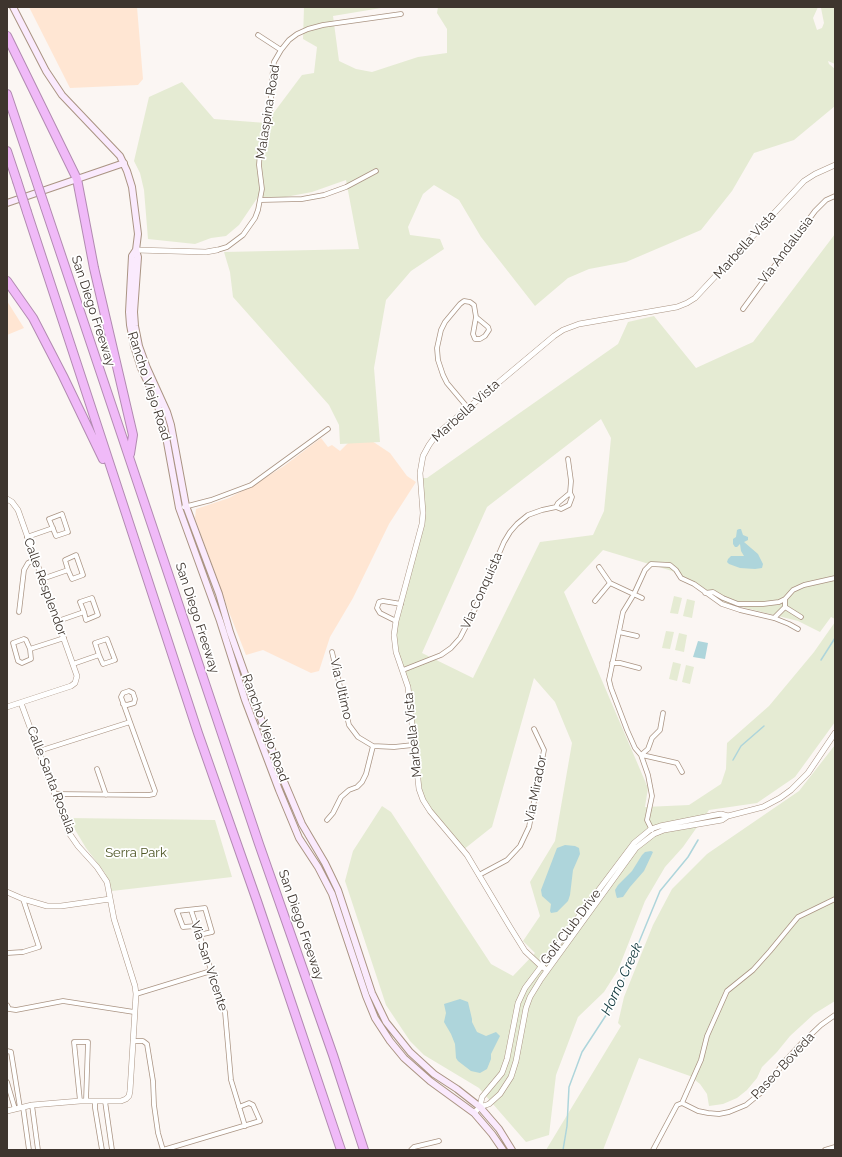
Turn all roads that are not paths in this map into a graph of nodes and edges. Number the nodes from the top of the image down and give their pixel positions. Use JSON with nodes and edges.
{"nodes":[{"id":1,"x":13,"y":7,"type":"edge"},
{"id":2,"x":401,"y":14,"type":"dead end"},
{"id":3,"x":258,"y":35,"type":"dead end"},
{"id":4,"x":7,"y":36,"type":"edge"},
{"id":5,"x":281,"y":50,"type":"junction"},
{"id":6,"x":7,"y":94,"type":"edge"},
{"id":7,"x":7,"y":151,"type":"edge"},
{"id":8,"x":124,"y":163,"type":"junction"},
{"id":9,"x":834,"y":167,"type":"edge"},
{"id":10,"x":376,"y":171,"type":"dead end"},
{"id":11,"x":77,"y":179,"type":"junction"},
{"id":12,"x":835,"y":196,"type":"edge"},
{"id":13,"x":261,"y":200,"type":"junction"},
{"id":14,"x":7,"y":203,"type":"edge"},
{"id":15,"x":136,"y":250,"type":"junction"},
{"id":16,"x":217,"y":250,"type":"joint"},
{"id":17,"x":7,"y":281,"type":"edge"},
{"id":18,"x":743,"y":309,"type":"dead end"},
{"id":19,"x":476,"y":317,"type":"junction"},
{"id":20,"x":468,"y":408,"type":"junction"},
{"id":21,"x":167,"y":412,"type":"junction"},
{"id":22,"x":161,"y":415,"type":"junction"},
{"id":23,"x":328,"y":429,"type":"dead end"},
{"id":24,"x":130,"y":454,"type":"junction"},
{"id":25,"x":568,"y":459,"type":"dead end"},
{"id":26,"x":117,"y":488,"type":"junction"},
{"id":27,"x":570,"y":493,"type":"junction"},
{"id":28,"x":7,"y":499,"type":"edge"},
{"id":29,"x":186,"y":506,"type":"junction"},
{"id":30,"x":556,"y":507,"type":"junction"},
{"id":31,"x":180,"y":508,"type":"junction"},
{"id":32,"x":53,"y":528,"type":"junction"},
{"id":33,"x":27,"y":537,"type":"junction"},
{"id":34,"x":36,"y":559,"type":"junction"},
{"id":35,"x":599,"y":567,"type":"dead end"},
{"id":36,"x":68,"y":570,"type":"junction"},
{"id":37,"x":835,"y":578,"type":"edge"},
{"id":38,"x":42,"y":579,"type":"junction"},
{"id":39,"x":610,"y":583,"type":"junction"},
{"id":40,"x":705,"y":593,"type":"junction"},
{"id":41,"x":634,"y":594,"type":"junction"},
{"id":42,"x":642,"y":598,"type":"dead end"},
{"id":43,"x":785,"y":598,"type":"junction"},
{"id":44,"x":594,"y":601,"type":"dead end"},
{"id":45,"x":401,"y":604,"type":"junction"},
{"id":46,"x":786,"y":607,"type":"junction"},
{"id":47,"x":19,"y":612,"type":"dead end"},
{"id":48,"x":84,"y":612,"type":"junction"},
{"id":49,"x":801,"y":617,"type":"dead end"},
{"id":50,"x":774,"y":618,"type":"junction"},
{"id":51,"x":58,"y":621,"type":"junction"},
{"id":52,"x":396,"y":621,"type":"junction"},
{"id":53,"x":798,"y":628,"type":"dead end"},
{"id":54,"x":619,"y":632,"type":"junction"},
{"id":55,"x":637,"y":636,"type":"dead end"},
{"id":56,"x":64,"y":638,"type":"junction"},
{"id":57,"x":30,"y":649,"type":"junction"},
{"id":58,"x":332,"y":652,"type":"dead end"},
{"id":59,"x":99,"y":655,"type":"junction"},
{"id":60,"x":612,"y":663,"type":"junction"},
{"id":61,"x":73,"y":664,"type":"junction"},
{"id":62,"x":639,"y":668,"type":"dead end"},
{"id":63,"x":403,"y":670,"type":"junction"},
{"id":64,"x":21,"y":703,"type":"junction"},
{"id":65,"x":123,"y":704,"type":"dead end"},
{"id":66,"x":7,"y":707,"type":"edge"},
{"id":67,"x":663,"y":713,"type":"dead end"},
{"id":68,"x":130,"y":722,"type":"junction"},
{"id":69,"x":534,"y":729,"type":"dead end"},
{"id":70,"x":835,"y":733,"type":"edge"},
{"id":71,"x":413,"y":744,"type":"junction"},
{"id":72,"x":373,"y":746,"type":"junction"},
{"id":73,"x":40,"y":751,"type":"junction"},
{"id":74,"x":642,"y":755,"type":"junction"},
{"id":75,"x":97,"y":769,"type":"dead end"},
{"id":76,"x":682,"y":772,"type":"dead end"},
{"id":77,"x":55,"y":794,"type":"junction"},
{"id":78,"x":106,"y":795,"type":"junction"},
{"id":79,"x":327,"y":820,"type":"dead end"},
{"id":80,"x":652,"y":832,"type":"junction"},
{"id":81,"x":479,"y":875,"type":"junction"},
{"id":82,"x":7,"y":892,"type":"edge"},
{"id":83,"x":23,"y":899,"type":"junction"},
{"id":84,"x":110,"y":899,"type":"junction"},
{"id":85,"x":835,"y":899,"type":"edge"},
{"id":86,"x":191,"y":910,"type":"junction"},
{"id":87,"x":196,"y":926,"type":"junction"},
{"id":88,"x":199,"y":935,"type":"junction"},
{"id":89,"x":7,"y":953,"type":"edge"},
{"id":90,"x":541,"y":966,"type":"junction"},
{"id":91,"x":547,"y":970,"type":"junction"},
{"id":92,"x":211,"y":971,"type":"junction"},
{"id":93,"x":136,"y":994,"type":"junction"},
{"id":94,"x":7,"y":1005,"type":"edge"},
{"id":95,"x":134,"y":1012,"type":"junction"},
{"id":96,"x":835,"y":1015,"type":"edge"},
{"id":97,"x":133,"y":1041,"type":"junction"},
{"id":98,"x":7,"y":1051,"type":"edge"},
{"id":99,"x":7,"y":1082,"type":"edge"},
{"id":100,"x":80,"y":1101,"type":"junction"},
{"id":101,"x":86,"y":1101,"type":"junction"},
{"id":102,"x":95,"y":1101,"type":"junction"},
{"id":103,"x":105,"y":1101,"type":"junction"},
{"id":104,"x":682,"y":1103,"type":"junction"},
{"id":105,"x":32,"y":1105,"type":"junction"},
{"id":106,"x":239,"y":1107,"type":"junction"},
{"id":107,"x":480,"y":1107,"type":"junction"},
{"id":108,"x":19,"y":1108,"type":"junction"},
{"id":109,"x":7,"y":1111,"type":"edge"},
{"id":110,"x":474,"y":1113,"type":"junction"},
{"id":111,"x":244,"y":1126,"type":"junction"},
{"id":112,"x":438,"y":1141,"type":"dead end"},
{"id":113,"x":835,"y":1147,"type":"edge"},
{"id":114,"x":29,"y":1150,"type":"edge"},
{"id":115,"x":38,"y":1150,"type":"edge"},
{"id":116,"x":102,"y":1150,"type":"edge"},
{"id":117,"x":112,"y":1150,"type":"edge"},
{"id":118,"x":163,"y":1150,"type":"edge"},
{"id":119,"x":341,"y":1150,"type":"edge"},
{"id":120,"x":364,"y":1150,"type":"edge"},
{"id":121,"x":411,"y":1150,"type":"edge"},
{"id":122,"x":502,"y":1150,"type":"edge"},
{"id":123,"x":512,"y":1150,"type":"edge"},
{"id":124,"x":653,"y":1150,"type":"edge"},
{"id":125,"x":825,"y":1150,"type":"edge"}],
"edges":[{"from":1,"to":8,"type":"main road","name":"Rancho Viejo Road"},
{"from":2,"to":5,"type":"street","name":"Malaspina Road"},
{"from":3,"to":5,"type":"street"},
{"from":4,"to":11,"type":"highway"},
{"from":5,"to":13,"type":"street","name":"Malaspina Road"},
{"from":6,"to":24,"type":"highway","name":"San Diego Freeway","bridge":true},
{"from":7,"to":26,"type":"highway","bridge":true},
{"from":8,"to":11,"type":"main road"},
{"from":8,"to":15,"type":"main road","name":"Rancho Viejo Road"},
{"from":9,"to":20,"type":"street","name":"Marbella Vista"},
{"from":10,"to":13,"type":"street"},
{"from":11,"to":14,"type":"main road"},
{"from":11,"to":24,"type":"highway"},
{"from":12,"to":18,"type":"street","name":"Via Andalusia"},
{"from":13,"to":16,"type":"street","name":"Malaspina Road"},
{"from":15,"to":16,"type":"street","name":"Malaspina Road"},
{"from":15,"to":21,"type":"main road","name":"Rancho Viejo Road"},
{"from":15,"to":22,"type":"main road","name":"Rancho Viejo Road"},
{"from":17,"to":26,"type":"highway"},
{"from":19,"to":19,"type":"street"},
{"from":19,"to":20,"type":"street"},
{"from":20,"to":45,"type":"street","name":"Marbella Vista"},
{"from":21,"to":22,"type":"main road"},
{"from":21,"to":29,"type":"main road","name":"Rancho Viejo Road"},
{"from":22,"to":31,"type":"main road","name":"Rancho Viejo Road"},
{"from":23,"to":29,"type":"street"},
{"from":24,"to":120,"type":"highway","name":"San Diego Freeway"},
{"from":25,"to":27,"type":"street","name":"Via Conquista"},
{"from":26,"to":119,"type":"highway"},
{"from":27,"to":30,"type":"street"},
{"from":27,"to":30,"type":"street","name":"Via Conquista"},
{"from":28,"to":33,"type":"street","name":"Calle Resplendor"},
{"from":29,"to":31,"type":"street"},
{"from":29,"to":107,"type":"main road","name":"Rancho Viejo Road"},
{"from":30,"to":63,"type":"street","name":"Via Conquista"},
{"from":31,"to":110,"type":"main road","name":"Rancho Viejo Road"},
{"from":32,"to":32,"type":"street"},
{"from":32,"to":33,"type":"street"},
{"from":33,"to":34,"type":"street","name":"Calle Resplendor"},
{"from":34,"to":38,"type":"street","name":"Calle Resplendor"},
{"from":34,"to":47,"type":"street"},
{"from":35,"to":39,"type":"street"},
{"from":36,"to":36,"type":"street"},
{"from":36,"to":38,"type":"street"},
{"from":37,"to":43,"type":"street"},
{"from":38,"to":51,"type":"street","name":"Calle Resplendor"},
{"from":39,"to":41,"type":"street"},
{"from":39,"to":44,"type":"street"},
{"from":40,"to":41,"type":"street"},
{"from":40,"to":43,"type":"street"},
{"from":40,"to":50,"type":"street"},
{"from":41,"to":42,"type":"street"},
{"from":41,"to":54,"type":"street"},
{"from":43,"to":46,"type":"street"},
{"from":45,"to":52,"type":"street","name":"Marbella Vista"},
{"from":45,"to":52,"type":"street"},
{"from":46,"to":49,"type":"street"},
{"from":46,"to":50,"type":"street"},
{"from":48,"to":48,"type":"street"},
{"from":48,"to":51,"type":"street"},
{"from":50,"to":53,"type":"street"},
{"from":51,"to":56,"type":"street","name":"Calle Resplendor"},
{"from":52,"to":63,"type":"street","name":"Marbella Vista"},
{"from":54,"to":55,"type":"street"},
{"from":54,"to":60,"type":"street"},
{"from":56,"to":57,"type":"street"},
{"from":56,"to":61,"type":"street","name":"Calle Resplendor"},
{"from":57,"to":57,"type":"street"},
{"from":58,"to":72,"type":"street","name":"Via Ultimo"},
{"from":59,"to":59,"type":"street"},
{"from":59,"to":61,"type":"street"},
{"from":60,"to":62,"type":"street"},
{"from":60,"to":74,"type":"street"},
{"from":61,"to":64,"type":"street","name":"Calle Resplendor"},
{"from":63,"to":71,"type":"street","name":"Marbella Vista"},
{"from":64,"to":66,"type":"street"},
{"from":64,"to":73,"type":"street","name":"Calle Santa Rosalia"},
{"from":65,"to":68,"type":"street"},
{"from":67,"to":74,"type":"street"},
{"from":68,"to":73,"type":"street"},
{"from":68,"to":78,"type":"street"},
{"from":69,"to":81,"type":"street","name":"Via Mirador"},
{"from":70,"to":80,"type":"street","name":"Golf Club Drive"},
{"from":71,"to":72,"type":"street"},
{"from":71,"to":81,"type":"street","name":"Marbella Vista"},
{"from":72,"to":79,"type":"street"},
{"from":73,"to":77,"type":"street","name":"Calle Santa Rosalia"},
{"from":74,"to":76,"type":"street"},
{"from":74,"to":80,"type":"street"},
{"from":75,"to":78,"type":"street"},
{"from":77,"to":78,"type":"street"},
{"from":77,"to":84,"type":"street","name":"Calle Santa Rosalia"},
{"from":80,"to":90,"type":"street","name":"Golf Club Drive"},
{"from":80,"to":91,"type":"street","name":"Golf Club Drive"},
{"from":81,"to":90,"type":"street","name":"Marbella Vista"},
{"from":82,"to":83,"type":"street"},
{"from":83,"to":84,"type":"street"},
{"from":83,"to":89,"type":"street"},
{"from":84,"to":93,"type":"street","name":"Calle Santa Rosalia"},
{"from":85,"to":104,"type":"street"},
{"from":86,"to":87,"type":"street","name":"Via San Vicente"},
{"from":86,"to":87,"type":"street"},
{"from":86,"to":88,"type":"street"},
{"from":87,"to":88,"type":"street","name":"Via San Vicente"},
{"from":88,"to":92,"type":"street","name":"Via San Vicente"},
{"from":90,"to":91,"type":"street","name":"Marbella Vista"},
{"from":90,"to":107,"type":"street","name":"Golf Club Drive"},
{"from":91,"to":107,"type":"street","name":"Golf Club Drive"},
{"from":92,"to":93,"type":"street"},
{"from":92,"to":106,"type":"street","name":"Via San Vicente"},
{"from":93,"to":95,"type":"street","name":"Calle Santa Rosalia"},
{"from":94,"to":95,"type":"street"},
{"from":95,"to":97,"type":"street","name":"Calle Santa Rosalia"},
{"from":96,"to":104,"type":"street","name":"Paseo Boveda"},
{"from":97,"to":103,"type":"street","name":"Calle Santa Rosalia"},
{"from":97,"to":118,"type":"street"},
{"from":98,"to":108,"type":"street"},
{"from":99,"to":108,"type":"street"},
{"from":100,"to":101,"type":"street"},
{"from":100,"to":101,"type":"street"},
{"from":100,"to":105,"type":"street"},
{"from":101,"to":102,"type":"street"},
{"from":102,"to":103,"type":"street"},
{"from":102,"to":116,"type":"street"},
{"from":103,"to":117,"type":"street"},
{"from":104,"to":124,"type":"street"},
{"from":105,"to":108,"type":"street"},
{"from":105,"to":115,"type":"street"},
{"from":106,"to":111,"type":"street","name":"Via San Vicente"},
{"from":106,"to":111,"type":"street"},
{"from":107,"to":110,"type":"street","name":"Golf Club Drive"},
{"from":107,"to":123,"type":"main road","name":"Rancho Viejo Road"},
{"from":108,"to":109,"type":"street"},
{"from":108,"to":114,"type":"street"},
{"from":110,"to":122,"type":"main road","name":"Rancho Viejo Road"},
{"from":111,"to":118,"type":"street"},
{"from":112,"to":121,"type":"street"},
{"from":113,"to":125,"type":"street"}]}
